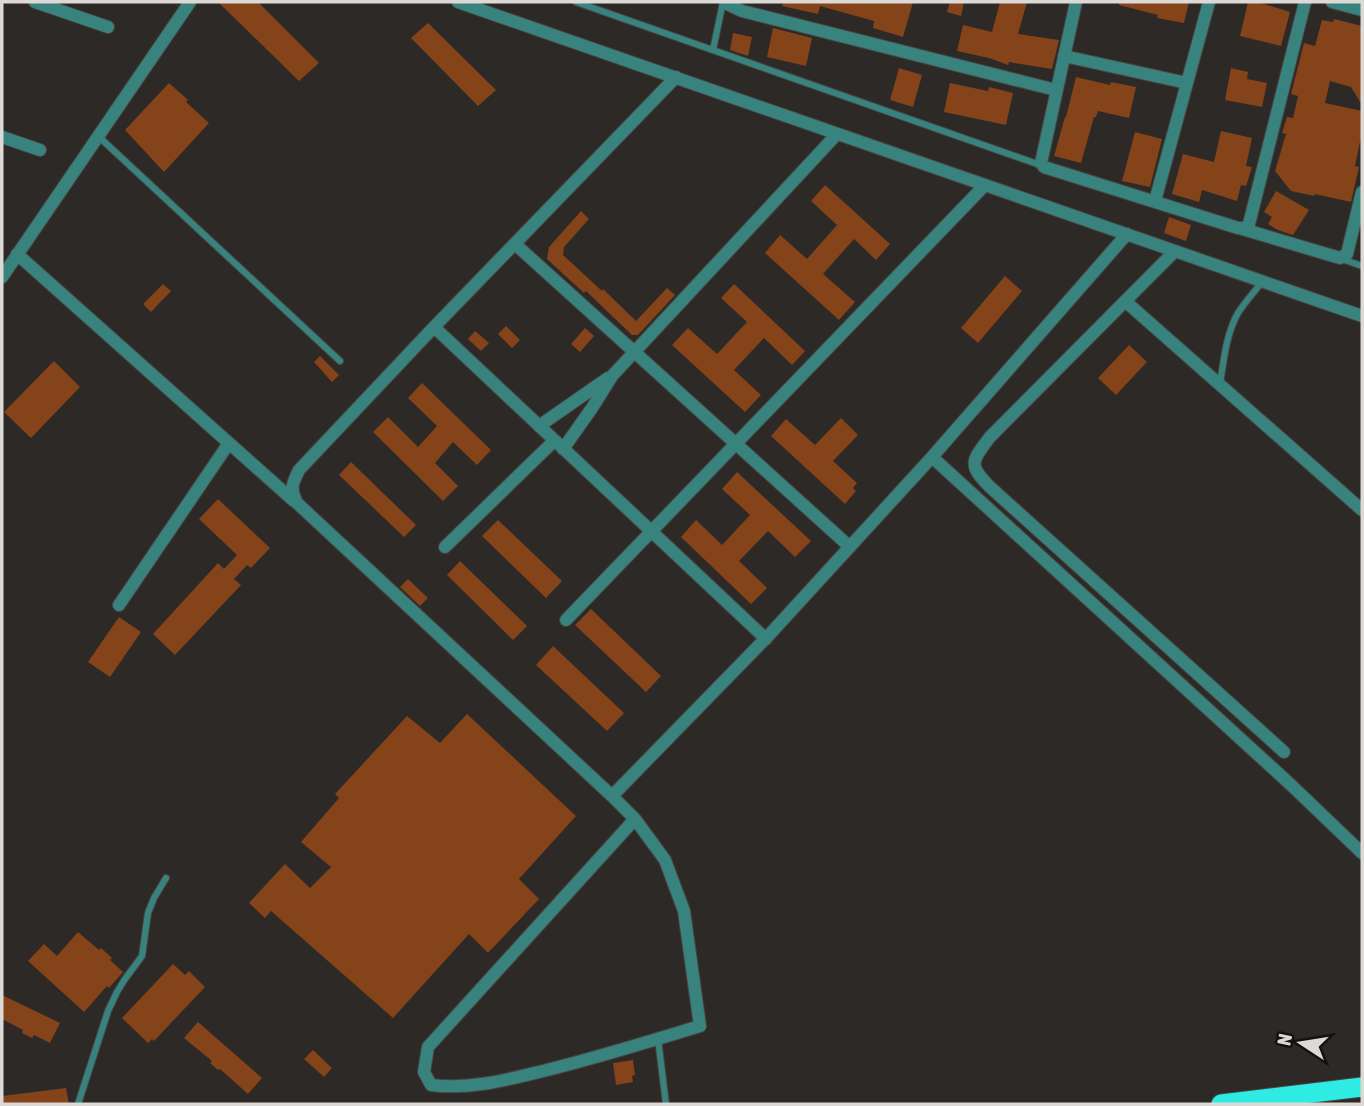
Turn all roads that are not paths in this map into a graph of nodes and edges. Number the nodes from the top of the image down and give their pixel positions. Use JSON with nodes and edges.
{"nodes":[{"id":1,"x":35,"y":2,"type":"edge"},
{"id":2,"x":190,"y":2,"type":"edge"},
{"id":3,"x":458,"y":2,"type":"edge"},
{"id":4,"x":576,"y":2,"type":"edge"},
{"id":5,"x":725,"y":2,"type":"edge"},
{"id":6,"x":1209,"y":2,"type":"edge"},
{"id":7,"x":1305,"y":2,"type":"edge"},
{"id":8,"x":1332,"y":2,"type":"edge"},
{"id":9,"x":1073,"y":3,"type":"edge"},
{"id":10,"x":589,"y":4,"type":"edge"},
{"id":11,"x":1362,"y":10,"type":"edge"},
{"id":12,"x":108,"y":27,"type":"dead end"},
{"id":13,"x":713,"y":50,"type":"junction"},
{"id":14,"x":1064,"y":56,"type":"junction"},
{"id":15,"x":676,"y":78,"type":"junction"},
{"id":16,"x":1187,"y":83,"type":"junction"},
{"id":17,"x":1056,"y":90,"type":"junction"},
{"id":18,"x":837,"y":134,"type":"junction"},
{"id":19,"x":97,"y":136,"type":"junction"},
{"id":20,"x":2,"y":137,"type":"edge"},
{"id":21,"x":40,"y":150,"type":"dead end"},
{"id":22,"x":1044,"y":167,"type":"junction"},
{"id":23,"x":985,"y":185,"type":"junction"},
{"id":24,"x":1361,"y":199,"type":"edge"},
{"id":25,"x":1155,"y":201,"type":"junction"},
{"id":26,"x":1238,"y":228,"type":"junction"},
{"id":27,"x":1126,"y":234,"type":"junction"},
{"id":28,"x":515,"y":244,"type":"junction"},
{"id":29,"x":1175,"y":251,"type":"junction"},
{"id":30,"x":17,"y":254,"type":"junction"},
{"id":31,"x":1340,"y":258,"type":"junction"},
{"id":32,"x":1362,"y":266,"type":"edge"},
{"id":33,"x":2,"y":277,"type":"edge"},
{"id":34,"x":1262,"y":281,"type":"junction"},
{"id":35,"x":1125,"y":301,"type":"junction"},
{"id":36,"x":1362,"y":316,"type":"edge"},
{"id":37,"x":434,"y":327,"type":"junction"},
{"id":38,"x":635,"y":352,"type":"junction"},
{"id":39,"x":340,"y":361,"type":"dead end"},
{"id":40,"x":612,"y":376,"type":"junction"},
{"id":41,"x":1220,"y":385,"type":"junction"},
{"id":42,"x":539,"y":426,"type":"junction"},
{"id":43,"x":229,"y":443,"type":"junction"},
{"id":44,"x":735,"y":443,"type":"junction"},
{"id":45,"x":559,"y":445,"type":"junction"},
{"id":46,"x":932,"y":457,"type":"junction"},
{"id":47,"x":296,"y":503,"type":"junction"},
{"id":48,"x":1362,"y":510,"type":"edge"},
{"id":49,"x":650,"y":531,"type":"junction"},
{"id":50,"x":445,"y":547,"type":"dead end"},
{"id":51,"x":850,"y":547,"type":"junction"},
{"id":52,"x":119,"y":605,"type":"dead end"},
{"id":53,"x":566,"y":620,"type":"dead end"},
{"id":54,"x":766,"y":639,"type":"junction"},
{"id":55,"x":1284,"y":752,"type":"dead end"},
{"id":56,"x":612,"y":796,"type":"junction"},
{"id":57,"x":635,"y":819,"type":"junction"},
{"id":58,"x":1362,"y":853,"type":"edge"},
{"id":59,"x":166,"y":878,"type":"dead end"},
{"id":60,"x":658,"y":1038,"type":"junction"},
{"id":61,"x":1362,"y":1087,"type":"edge"},
{"id":62,"x":1332,"y":1098,"type":"edge"},
{"id":63,"x":78,"y":1104,"type":"edge"},
{"id":64,"x":666,"y":1104,"type":"edge"},
{"id":65,"x":1221,"y":1104,"type":"edge"}],
"edges":[{"from":1,"to":12,"type":"street"},
{"from":2,"to":19,"type":"street"},
{"from":3,"to":15,"type":"street"},
{"from":4,"to":10,"type":"lane"},
{"from":5,"to":13,"type":"lane"},
{"from":5,"to":17,"type":"street"},
{"from":6,"to":16,"type":"street"},
{"from":7,"to":26,"type":"street"},
{"from":8,"to":11,"type":"street"},
{"from":9,"to":14,"type":"street"},
{"from":10,"to":13,"type":"lane"},
{"from":13,"to":22,"type":"lane"},
{"from":14,"to":16,"type":"street"},
{"from":14,"to":17,"type":"street"},
{"from":15,"to":18,"type":"street"},
{"from":15,"to":28,"type":"street"},
{"from":16,"to":25,"type":"street"},
{"from":17,"to":22,"type":"street"},
{"from":18,"to":23,"type":"street"},
{"from":18,"to":38,"type":"street"},
{"from":19,"to":30,"type":"street"},
{"from":19,"to":39,"type":"lane"},
{"from":20,"to":21,"type":"street"},
{"from":22,"to":25,"type":"street"},
{"from":23,"to":27,"type":"street"},
{"from":23,"to":44,"type":"street"},
{"from":24,"to":31,"type":"street"},
{"from":25,"to":26,"type":"street"},
{"from":26,"to":31,"type":"street"},
{"from":27,"to":29,"type":"street"},
{"from":27,"to":46,"type":"street"},
{"from":28,"to":37,"type":"street"},
{"from":28,"to":38,"type":"street"},
{"from":29,"to":34,"type":"street"},
{"from":29,"to":35,"type":"street"},
{"from":30,"to":33,"type":"street"},
{"from":30,"to":43,"type":"street"},
{"from":31,"to":32,"type":"lane"},
{"from":34,"to":36,"type":"street"},
{"from":34,"to":41,"type":"lane"},
{"from":35,"to":41,"type":"street"},
{"from":35,"to":55,"type":"street"},
{"from":37,"to":42,"type":"street"},
{"from":37,"to":47,"type":"street"},
{"from":38,"to":40,"type":"street"},
{"from":38,"to":44,"type":"street"},
{"from":40,"to":42,"type":"street"},
{"from":40,"to":45,"type":"street"},
{"from":41,"to":48,"type":"street"},
{"from":42,"to":45,"type":"street"},
{"from":43,"to":47,"type":"street"},
{"from":43,"to":52,"type":"street"},
{"from":44,"to":49,"type":"street"},
{"from":44,"to":51,"type":"street"},
{"from":45,"to":49,"type":"street"},
{"from":45,"to":50,"type":"street"},
{"from":46,"to":51,"type":"street"},
{"from":46,"to":58,"type":"street"},
{"from":47,"to":56,"type":"street"},
{"from":49,"to":53,"type":"street"},
{"from":49,"to":54,"type":"street"},
{"from":51,"to":54,"type":"street"},
{"from":54,"to":56,"type":"street"},
{"from":56,"to":57,"type":"street"},
{"from":57,"to":60,"type":"street"},
{"from":57,"to":60,"type":"street"},
{"from":59,"to":63,"type":"lane"},
{"from":60,"to":64,"type":"lane"},
{"from":61,"to":62,"type":"highway"},
{"from":62,"to":65,"type":"highway"}]}
